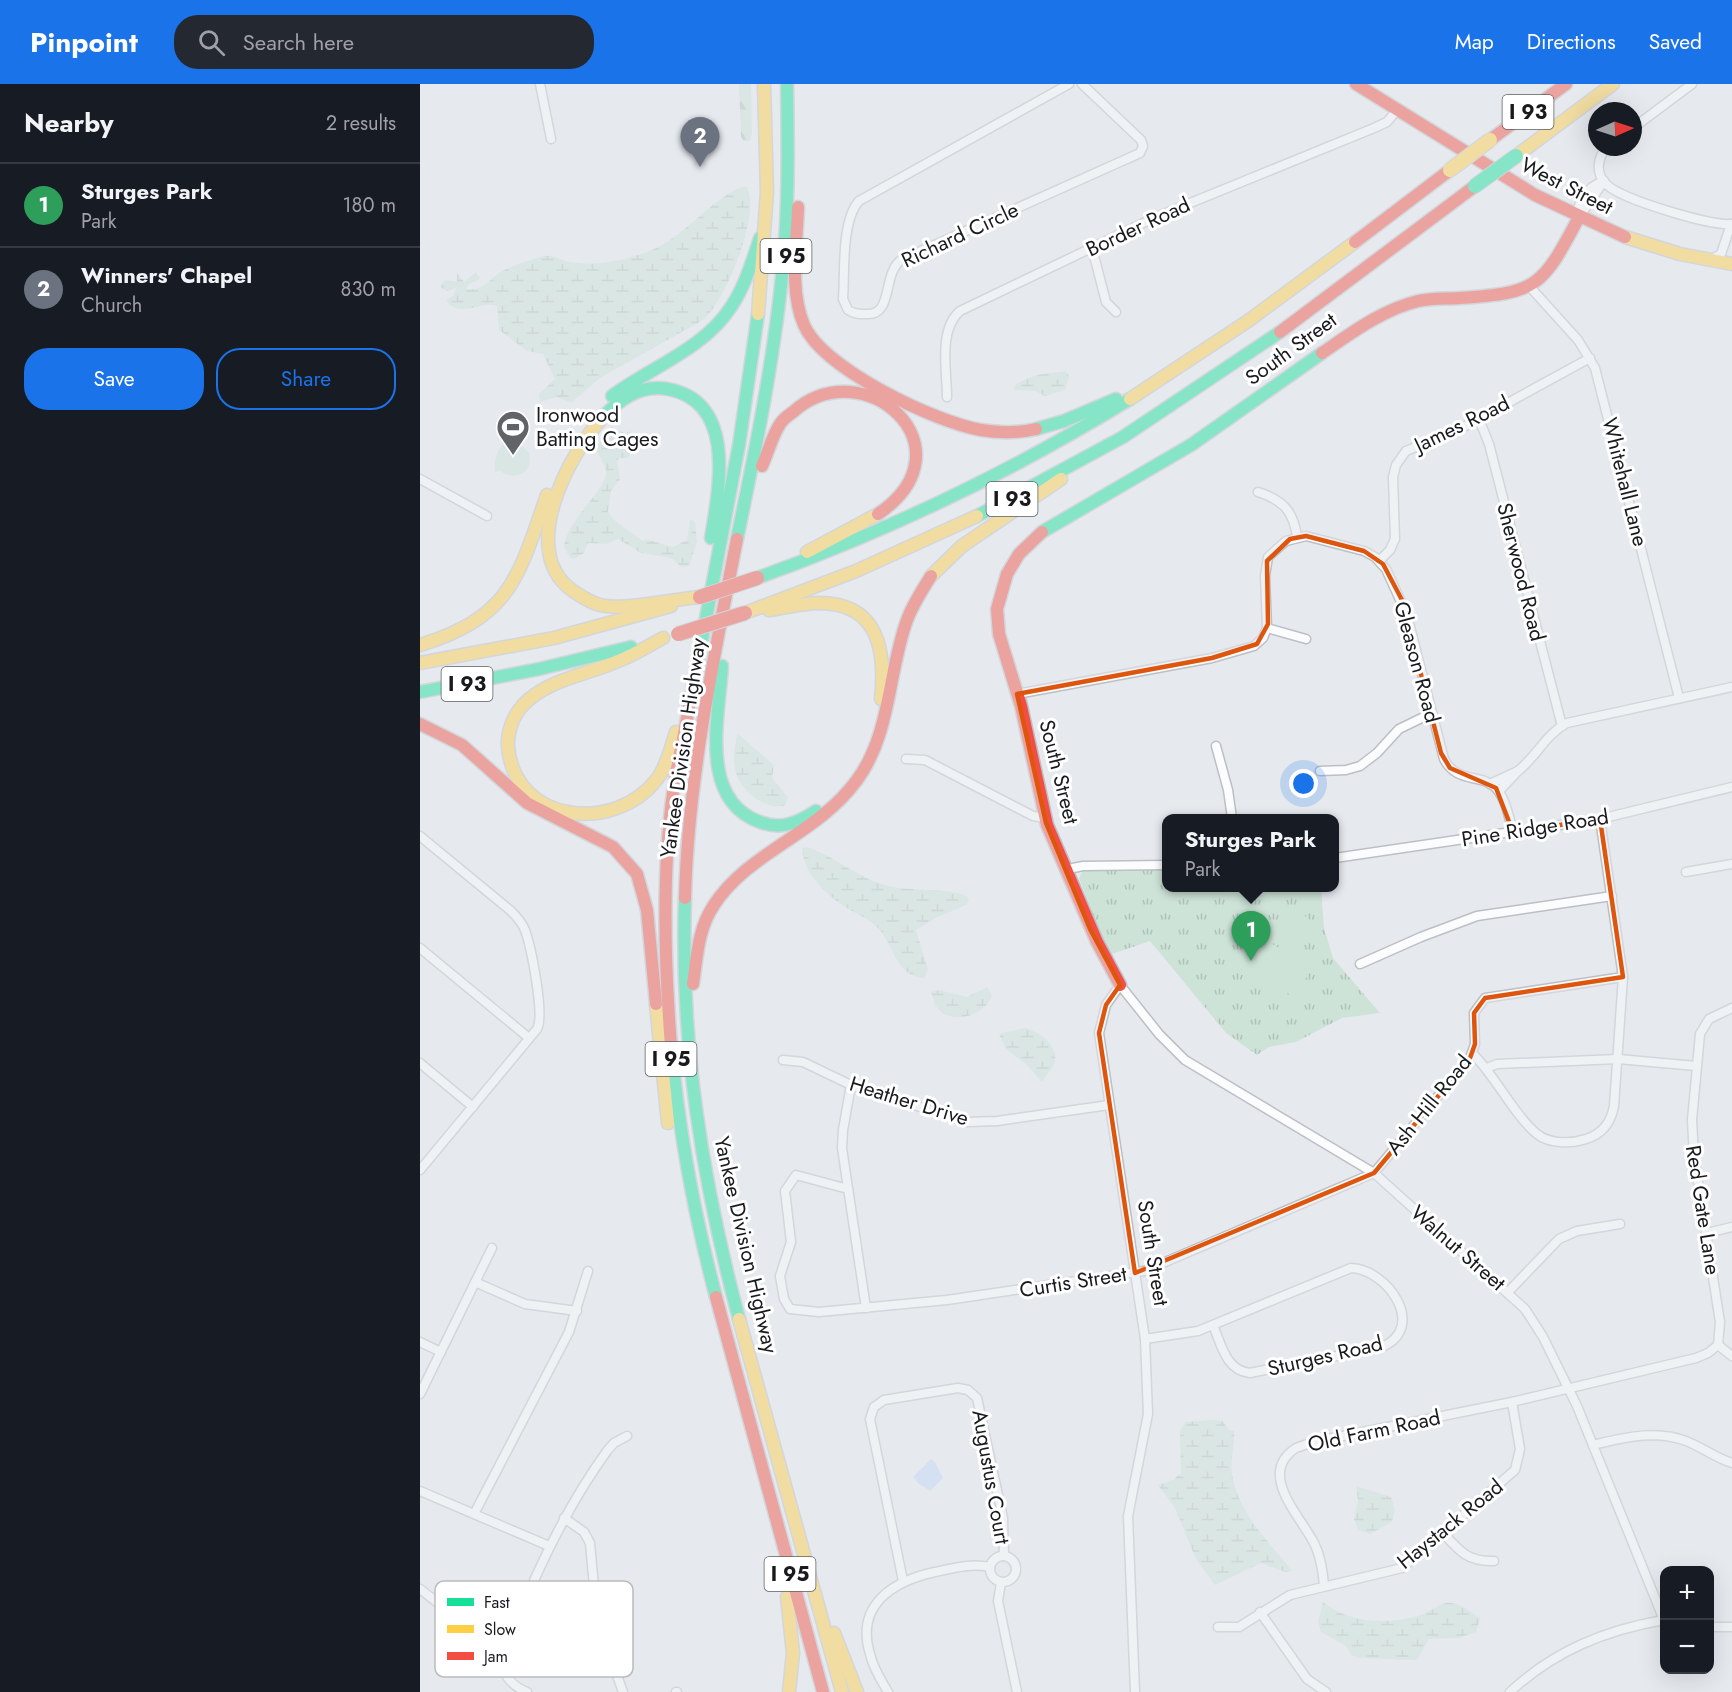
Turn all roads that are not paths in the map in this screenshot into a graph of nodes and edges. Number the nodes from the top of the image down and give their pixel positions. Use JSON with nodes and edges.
{"nodes":[{"id":1,"x":540,"y":84,"type":"edge"},
{"id":2,"x":764,"y":84,"type":"edge"},
{"id":3,"x":1069,"y":84,"type":"edge"},
{"id":4,"x":1082,"y":84,"type":"edge"},
{"id":5,"x":1356,"y":84,"type":"edge"},
{"id":6,"x":1566,"y":84,"type":"edge"},
{"id":7,"x":1613,"y":84,"type":"edge"},
{"id":8,"x":1692,"y":84,"type":"edge"},
{"id":9,"x":788,"y":89,"type":"edge"},
{"id":10,"x":1397,"y":110,"type":"junction"},
{"id":11,"x":1642,"y":121,"type":"edge"},
{"id":12,"x":551,"y":139,"type":"dead end"},
{"id":13,"x":1602,"y":156,"type":"edge"},
{"id":14,"x":1604,"y":181,"type":"junction"},
{"id":15,"x":766,"y":218,"type":"junction"},
{"id":16,"x":1578,"y":219,"type":"junction"},
{"id":17,"x":1732,"y":226,"type":"edge"},
{"id":18,"x":1092,"y":248,"type":"junction"},
{"id":19,"x":1708,"y":260,"type":"junction"},
{"id":20,"x":1732,"y":264,"type":"edge"},
{"id":21,"x":1530,"y":287,"type":"junction"},
{"id":22,"x":1116,"y":312,"type":"dead end"},
{"id":23,"x":1590,"y":358,"type":"junction"},
{"id":24,"x":1153,"y":385,"type":"junction"},
{"id":25,"x":947,"y":397,"type":"dead end"},
{"id":26,"x":1479,"y":419,"type":"junction"},
{"id":27,"x":1081,"y":461,"type":"junction"},
{"id":28,"x":420,"y":479,"type":"edge"},
{"id":29,"x":1258,"y":492,"type":"dead end"},
{"id":30,"x":487,"y":516,"type":"dead end"},
{"id":31,"x":741,"y":525,"type":"junction"},
{"id":32,"x":1297,"y":536,"type":"junction"},
{"id":33,"x":1380,"y":560,"type":"junction"},
{"id":34,"x":782,"y":570,"type":"junction"},
{"id":35,"x":712,"y":583,"type":"junction"},
{"id":36,"x":684,"y":600,"type":"junction"},
{"id":37,"x":745,"y":613,"type":"junction"},
{"id":38,"x":724,"y":614,"type":"junction"},
{"id":39,"x":1267,"y":628,"type":"junction"},
{"id":40,"x":663,"y":638,"type":"junction"},
{"id":41,"x":1306,"y":639,"type":"dead end"},
{"id":42,"x":420,"y":645,"type":"edge"},
{"id":43,"x":420,"y":663,"type":"edge"},
{"id":44,"x":695,"y":669,"type":"junction"},
{"id":45,"x":1732,"y":687,"type":"edge"},
{"id":46,"x":420,"y":692,"type":"edge"},
{"id":47,"x":1017,"y":694,"type":"junction"},
{"id":48,"x":1679,"y":698,"type":"junction"},
{"id":49,"x":1432,"y":713,"type":"junction"},
{"id":50,"x":420,"y":724,"type":"edge"},
{"id":51,"x":1562,"y":726,"type":"junction"},
{"id":52,"x":1216,"y":746,"type":"dead end"},
{"id":53,"x":906,"y":759,"type":"dead end"},
{"id":54,"x":1320,"y":771,"type":"dead end"},
{"id":55,"x":1518,"y":771,"type":"junction"},
{"id":56,"x":1490,"y":784,"type":"junction"},
{"id":57,"x":1732,"y":787,"type":"edge"},
{"id":58,"x":1498,"y":792,"type":"junction"},
{"id":59,"x":1231,"y":814,"type":"edge"},
{"id":60,"x":1044,"y":818,"type":"junction"},
{"id":61,"x":1600,"y":819,"type":"junction"},
{"id":62,"x":1513,"y":832,"type":"junction"},
{"id":63,"x":420,"y":836,"type":"edge"},
{"id":64,"x":1339,"y":857,"type":"edge"},
{"id":65,"x":1732,"y":864,"type":"edge"},
{"id":66,"x":1162,"y":865,"type":"edge"},
{"id":67,"x":1068,"y":869,"type":"junction"},
{"id":68,"x":1686,"y":872,"type":"dead end"},
{"id":69,"x":1612,"y":896,"type":"junction"},
{"id":70,"x":420,"y":948,"type":"edge"},
{"id":71,"x":1360,"y":964,"type":"dead end"},
{"id":72,"x":1623,"y":977,"type":"junction"},
{"id":73,"x":1120,"y":985,"type":"junction"},
{"id":74,"x":1732,"y":1008,"type":"edge"},
{"id":75,"x":529,"y":1038,"type":"junction"},
{"id":76,"x":1473,"y":1054,"type":"junction"},
{"id":77,"x":1618,"y":1059,"type":"junction"},
{"id":78,"x":783,"y":1060,"type":"dead end"},
{"id":79,"x":420,"y":1063,"type":"edge"},
{"id":80,"x":1696,"y":1066,"type":"junction"},
{"id":81,"x":1487,"y":1068,"type":"junction"},
{"id":82,"x":691,"y":1077,"type":"junction"},
{"id":83,"x":851,"y":1085,"type":"junction"},
{"id":84,"x":1109,"y":1105,"type":"junction"},
{"id":85,"x":473,"y":1107,"type":"junction"},
{"id":86,"x":420,"y":1170,"type":"edge"},
{"id":87,"x":1374,"y":1173,"type":"junction"},
{"id":88,"x":848,"y":1189,"type":"junction"},
{"id":89,"x":1620,"y":1224,"type":"dead end"},
{"id":90,"x":1732,"y":1227,"type":"edge"},
{"id":91,"x":1707,"y":1233,"type":"junction"},
{"id":92,"x":492,"y":1248,"type":"dead end"},
{"id":93,"x":588,"y":1271,"type":"dead end"},
{"id":94,"x":1135,"y":1273,"type":"junction"},
{"id":95,"x":476,"y":1282,"type":"junction"},
{"id":96,"x":1508,"y":1292,"type":"junction"},
{"id":97,"x":866,"y":1308,"type":"junction"},
{"id":98,"x":577,"y":1311,"type":"junction"},
{"id":99,"x":1213,"y":1325,"type":"junction"},
{"id":100,"x":723,"y":1327,"type":"junction"},
{"id":101,"x":1145,"y":1339,"type":"junction"},
{"id":102,"x":420,"y":1342,"type":"edge"},
{"id":103,"x":1718,"y":1345,"type":"junction"},
{"id":104,"x":441,"y":1352,"type":"junction"},
{"id":105,"x":1732,"y":1356,"type":"edge"},
{"id":106,"x":1570,"y":1389,"type":"junction"},
{"id":107,"x":420,"y":1394,"type":"edge"},
{"id":108,"x":1512,"y":1402,"type":"junction"},
{"id":109,"x":627,"y":1436,"type":"dead end"},
{"id":110,"x":1593,"y":1445,"type":"junction"},
{"id":111,"x":758,"y":1456,"type":"junction"},
{"id":112,"x":1732,"y":1463,"type":"edge"},
{"id":113,"x":420,"y":1491,"type":"edge"},
{"id":114,"x":474,"y":1514,"type":"junction"},
{"id":115,"x":793,"y":1515,"type":"junction"},
{"id":116,"x":564,"y":1518,"type":"junction"},
{"id":117,"x":1444,"y":1534,"type":"junction"},
{"id":118,"x":549,"y":1546,"type":"junction"},
{"id":119,"x":1004,"y":1556,"type":"junction"},
{"id":120,"x":1494,"y":1561,"type":"dead end"},
{"id":121,"x":990,"y":1567,"type":"junction"},
{"id":122,"x":534,"y":1581,"type":"edge"},
{"id":123,"x":593,"y":1581,"type":"edge"},
{"id":124,"x":903,"y":1581,"type":"junction"},
{"id":125,"x":1001,"y":1582,"type":"junction"},
{"id":126,"x":1324,"y":1586,"type":"junction"},
{"id":127,"x":420,"y":1589,"type":"edge"},
{"id":128,"x":435,"y":1600,"type":"edge"},
{"id":129,"x":1660,"y":1610,"type":"edge"},
{"id":130,"x":1260,"y":1612,"type":"junction"},
{"id":131,"x":1660,"y":1621,"type":"edge"},
{"id":132,"x":1218,"y":1627,"type":"dead end"},
{"id":133,"x":1714,"y":1628,"type":"edge"},
{"id":134,"x":1730,"y":1630,"type":"edge"},
{"id":135,"x":509,"y":1677,"type":"edge"},
{"id":136,"x":618,"y":1677,"type":"edge"},
{"id":137,"x":527,"y":1692,"type":"edge"},
{"id":138,"x":624,"y":1692,"type":"edge"},
{"id":139,"x":789,"y":1692,"type":"edge"},
{"id":140,"x":823,"y":1692,"type":"edge"},
{"id":141,"x":842,"y":1692,"type":"edge"},
{"id":142,"x":857,"y":1692,"type":"edge"},
{"id":143,"x":888,"y":1692,"type":"edge"},
{"id":144,"x":1017,"y":1692,"type":"edge"},
{"id":145,"x":1135,"y":1692,"type":"edge"},
{"id":146,"x":1326,"y":1692,"type":"edge"},
{"id":147,"x":1510,"y":1692,"type":"edge"}],
"edges":[{"from":1,"to":12,"type":"street"},
{"from":2,"to":15,"type":"main road","name":"Yankee Division Highway","number":"I 95"},
{"from":3,"to":4,"type":"street","name":"Richard Circle"},
{"from":5,"to":10,"type":"main road","name":"West Street"},
{"from":6,"to":24,"type":"main road","number":"I 93","bridge":true},
{"from":7,"to":27,"type":"main road","number":"I 93","bridge":true},
{"from":8,"to":11,"type":"street"},
{"from":9,"to":24,"type":"main road"},
{"from":9,"to":31,"type":"main road","name":"Yankee Division Highway","number":"I 95"},
{"from":10,"to":16,"type":"main road","name":"West Street"},
{"from":10,"to":18,"type":"street","name":"Border Road"},
{"from":13,"to":14,"type":"street"},
{"from":14,"to":16,"type":"street"},
{"from":14,"to":17,"type":"street"},
{"from":15,"to":35,"type":"main road","name":"Yankee Division Highway","number":"I 95"},
{"from":15,"to":42,"type":"main road"},
{"from":16,"to":19,"type":"main road","name":"West Street"},
{"from":16,"to":21,"type":"main road"},
{"from":17,"to":19,"type":"street"},
{"from":18,"to":22,"type":"street"},
{"from":18,"to":25,"type":"street","name":"Border Road"},
{"from":19,"to":20,"type":"main road","name":"West Street"},
{"from":21,"to":23,"type":"street","name":"Whitehall Lane"},
{"from":21,"to":47,"type":"main road","name":"South Street"},
{"from":23,"to":26,"type":"street","name":"James Road"},
{"from":23,"to":48,"type":"street","name":"Whitehall Lane"},
{"from":24,"to":34,"type":"main road","number":"I 93"},
{"from":26,"to":33,"type":"street","name":"James Road"},
{"from":26,"to":51,"type":"street","name":"Sherwood Road"},
{"from":27,"to":37,"type":"main road","number":"I 93"},
{"from":27,"to":82,"type":"main road"},
{"from":28,"to":30,"type":"street"},
{"from":29,"to":32,"type":"street"},
{"from":31,"to":34,"type":"main road"},
{"from":31,"to":38,"type":"main road","name":"Yankee Division Highway","number":"I 95"},
{"from":32,"to":33,"type":"street"},
{"from":32,"to":39,"type":"street"},
{"from":33,"to":49,"type":"street","name":"Gleason Road"},
{"from":34,"to":36,"type":"main road","number":"I 93","bridge":true},
{"from":35,"to":36,"type":"main road"},
{"from":35,"to":44,"type":"main road","name":"Yankee Division Highway","number":"I 95"},
{"from":36,"to":43,"type":"main road","number":"I 93"},
{"from":37,"to":38,"type":"main road"},
{"from":37,"to":40,"type":"main road","number":"I 93","bridge":true},
{"from":38,"to":82,"type":"main road","name":"Yankee Division Highway","number":"I 95"},
{"from":39,"to":41,"type":"street"},
{"from":39,"to":47,"type":"street"},
{"from":40,"to":44,"type":"main road"},
{"from":40,"to":46,"type":"main road","number":"I 93"},
{"from":44,"to":100,"type":"main road","name":"Yankee Division Highway","number":"I 95"},
{"from":45,"to":48,"type":"street"},
{"from":47,"to":60,"type":"main road","name":"South Street"},
{"from":48,"to":51,"type":"street"},
{"from":49,"to":54,"type":"street"},
{"from":49,"to":56,"type":"street","name":"Gleason Road"},
{"from":50,"to":100,"type":"main road"},
{"from":51,"to":55,"type":"street"},
{"from":52,"to":59,"type":"street"},
{"from":53,"to":60,"type":"street"},
{"from":55,"to":56,"type":"street"},
{"from":55,"to":58,"type":"street"},
{"from":56,"to":58,"type":"street","name":"Gleason Road"},
{"from":57,"to":61,"type":"street","name":"Pine Ridge Road"},
{"from":58,"to":62,"type":"street","name":"Gleason Road"},
{"from":60,"to":67,"type":"main road","name":"South Street"},
{"from":61,"to":62,"type":"street","name":"Pine Ridge Road"},
{"from":61,"to":69,"type":"street"},
{"from":62,"to":64,"type":"street","name":"Pine Ridge Road"},
{"from":63,"to":75,"type":"street"},
{"from":65,"to":68,"type":"street"},
{"from":66,"to":67,"type":"street"},
{"from":67,"to":73,"type":"main road","name":"South Street"},
{"from":69,"to":71,"type":"street"},
{"from":69,"to":72,"type":"street"},
{"from":70,"to":75,"type":"street"},
{"from":72,"to":76,"type":"street","name":"Ash Hill Road"},
{"from":72,"to":77,"type":"street"},
{"from":73,"to":84,"type":"street","name":"South Street"},
{"from":73,"to":87,"type":"street","name":"Walnut Street"},
{"from":74,"to":80,"type":"street","name":"Red Gate Lane"},
{"from":75,"to":85,"type":"street"},
{"from":76,"to":81,"type":"street"},
{"from":76,"to":87,"type":"street","name":"Ash Hill Road"},
{"from":77,"to":80,"type":"street"},
{"from":77,"to":81,"type":"street"},
{"from":77,"to":81,"type":"street"},
{"from":78,"to":83,"type":"street","name":"Heather Drive"},
{"from":79,"to":85,"type":"street"},
{"from":80,"to":91,"type":"street","name":"Red Gate Lane"},
{"from":82,"to":115,"type":"main road","name":"Yankee Division Highway","number":"I 95"},
{"from":83,"to":84,"type":"street","name":"Heather Drive"},
{"from":83,"to":88,"type":"street"},
{"from":84,"to":94,"type":"street","name":"South Street"},
{"from":85,"to":86,"type":"street"},
{"from":87,"to":94,"type":"street","name":"Curtis Street"},
{"from":87,"to":96,"type":"street","name":"Walnut Street"},
{"from":88,"to":97,"type":"street"},
{"from":88,"to":97,"type":"street","name":"Curtis Street"},
{"from":89,"to":96,"type":"street"},
{"from":90,"to":91,"type":"street"},
{"from":91,"to":103,"type":"street","name":"Red Gate Lane"},
{"from":92,"to":95,"type":"street"},
{"from":93,"to":98,"type":"street"},
{"from":94,"to":97,"type":"street","name":"Curtis Street"},
{"from":94,"to":101,"type":"street","name":"South Street"},
{"from":95,"to":98,"type":"street"},
{"from":95,"to":104,"type":"street"},
{"from":96,"to":106,"type":"street","name":"Walnut Street"},
{"from":98,"to":114,"type":"street"},
{"from":99,"to":99,"type":"street","name":"Sturges Road"},
{"from":99,"to":101,"type":"street","name":"Sturges Road"},
{"from":100,"to":111,"type":"main road","name":"Yankee Division Highway","number":"I 95"},
{"from":101,"to":145,"type":"street","name":"South Street"},
{"from":102,"to":104,"type":"street"},
{"from":103,"to":105,"type":"street"},
{"from":103,"to":106,"type":"street"},
{"from":104,"to":107,"type":"street"},
{"from":106,"to":108,"type":"street","name":"Old Farm Road"},
{"from":106,"to":110,"type":"street","name":"Walnut Street"},
{"from":108,"to":117,"type":"street","name":"Haystack Road"},
{"from":108,"to":126,"type":"street","name":"Old Farm Road"},
{"from":109,"to":116,"type":"street"},
{"from":110,"to":112,"type":"street"},
{"from":110,"to":129,"type":"street","name":"Walnut Street"},
{"from":111,"to":139,"type":"main road"},
{"from":111,"to":140,"type":"main road","name":"Yankee Division Highway","number":"I 95"},
{"from":113,"to":114,"type":"street"},
{"from":114,"to":118,"type":"street"},
{"from":115,"to":141,"type":"main road","name":"Yankee Division Highway","number":"I 95"},
{"from":115,"to":142,"type":"main road"},
{"from":116,"to":118,"type":"street"},
{"from":116,"to":123,"type":"street"},
{"from":117,"to":120,"type":"street"},
{"from":117,"to":126,"type":"street","name":"Haystack Road"},
{"from":118,"to":122,"type":"street"},
{"from":119,"to":121,"type":"street"},
{"from":119,"to":124,"type":"street","name":"Augustus Court"},
{"from":119,"to":125,"type":"street"},
{"from":121,"to":124,"type":"street"},
{"from":121,"to":125,"type":"street"},
{"from":124,"to":143,"type":"street"},
{"from":125,"to":144,"type":"street"},
{"from":126,"to":130,"type":"street","name":"Haystack Road"},
{"from":127,"to":128,"type":"street"},
{"from":130,"to":132,"type":"street","name":"Haystack Road"},
{"from":130,"to":146,"type":"street"},
{"from":131,"to":147,"type":"street"},
{"from":133,"to":134,"type":"street"},
{"from":135,"to":137,"type":"street"},
{"from":136,"to":138,"type":"street"}]}
